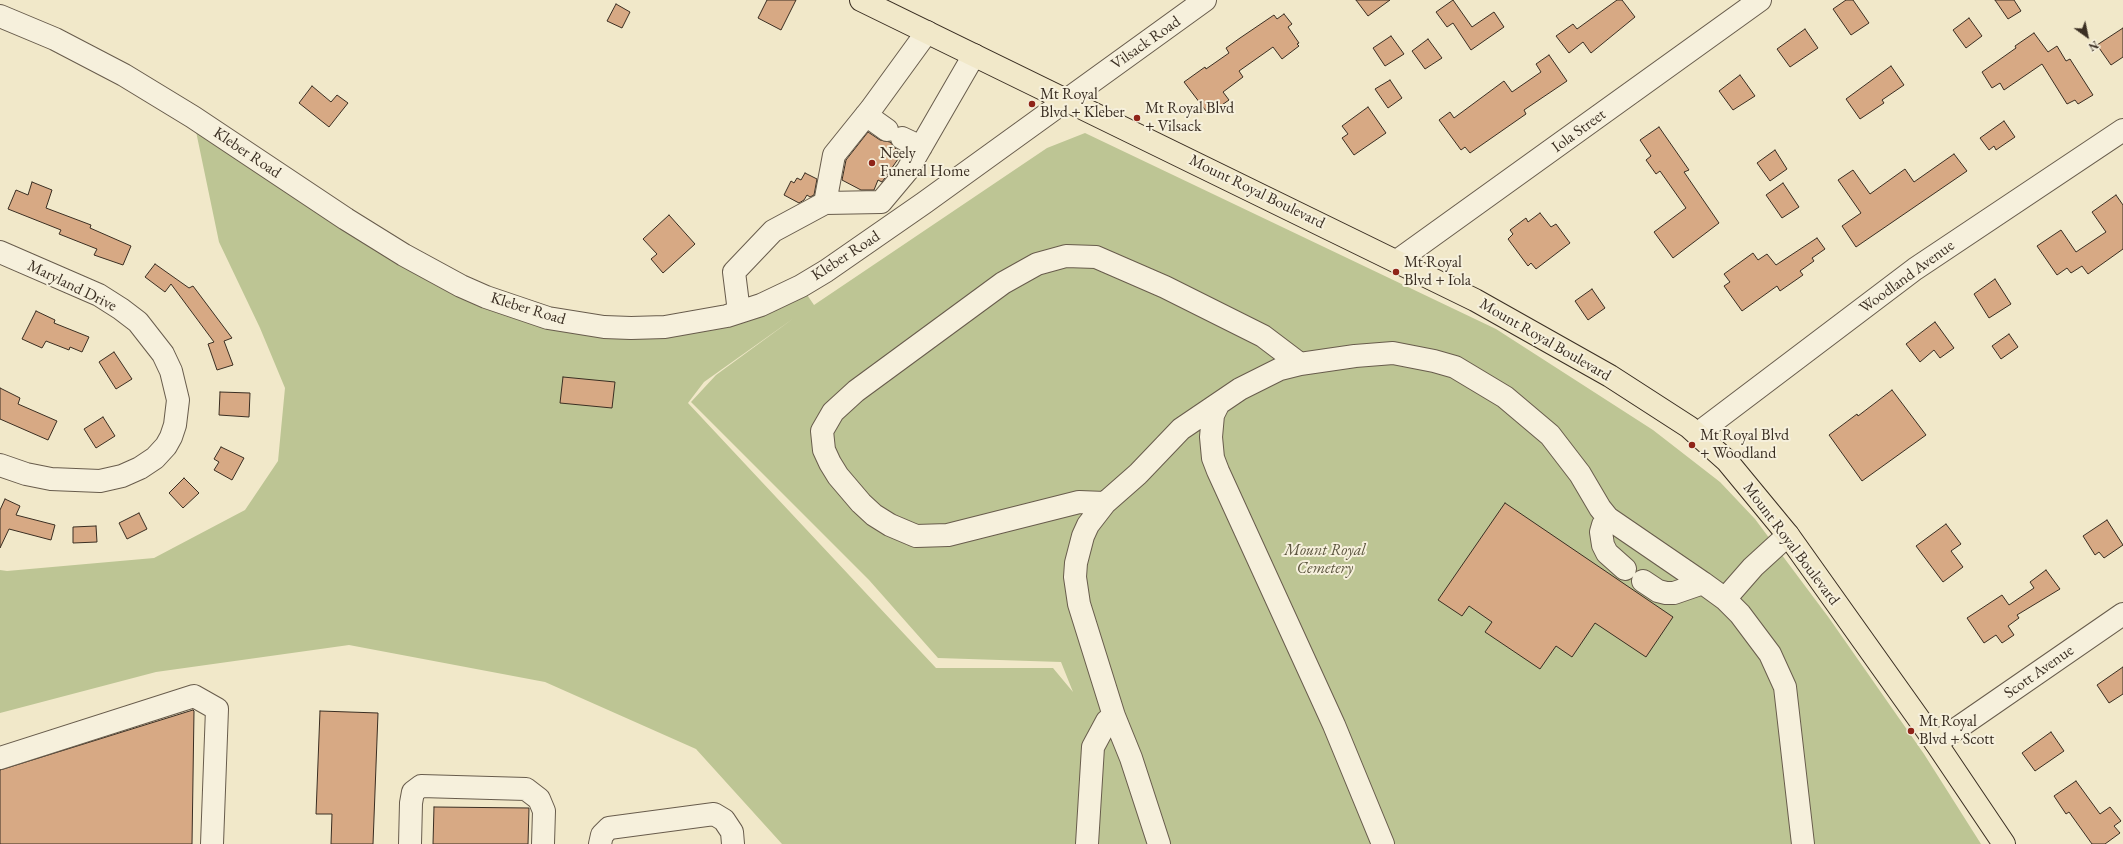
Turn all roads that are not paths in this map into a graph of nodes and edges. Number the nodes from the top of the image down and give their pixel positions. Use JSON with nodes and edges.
{"nodes":[{"id":1,"x":861,"y":0,"type":"edge"},
{"id":2,"x":1205,"y":0,"type":"edge"},
{"id":3,"x":1760,"y":0,"type":"edge"},
{"id":4,"x":0,"y":16,"type":"edge"},
{"id":5,"x":927,"y":32,"type":"junction"},
{"id":6,"x":974,"y":55,"type":"junction"},
{"id":7,"x":1067,"y":99,"type":"junction"},
{"id":8,"x":866,"y":115,"type":"junction"},
{"id":9,"x":2121,"y":136,"type":"edge"},
{"id":10,"x":903,"y":138,"type":"junction"},
{"id":11,"x":825,"y":203,"type":"junction"},
{"id":12,"x":0,"y":252,"type":"edge"},
{"id":13,"x":1397,"y":262,"type":"junction"},
{"id":14,"x":739,"y":312,"type":"junction"},
{"id":15,"x":1300,"y":364,"type":"junction"},
{"id":16,"x":1218,"y":405,"type":"junction"},
{"id":17,"x":1697,"y":434,"type":"junction"},
{"id":18,"x":0,"y":465,"type":"edge"},
{"id":19,"x":1105,"y":503,"type":"junction"},
{"id":20,"x":1608,"y":518,"type":"junction"},
{"id":21,"x":1788,"y":535,"type":"junction"},
{"id":22,"x":1625,"y":568,"type":"dead end"},
{"id":23,"x":1643,"y":581,"type":"dead end"},
{"id":24,"x":1703,"y":583,"type":"junction"},
{"id":25,"x":1725,"y":600,"type":"junction"},
{"id":26,"x":2123,"y":614,"type":"edge"},
{"id":27,"x":1114,"y":716,"type":"junction"},
{"id":28,"x":1936,"y":743,"type":"junction"},
{"id":29,"x":0,"y":758,"type":"edge"},
{"id":30,"x":212,"y":844,"type":"edge"},
{"id":31,"x":410,"y":844,"type":"edge"},
{"id":32,"x":543,"y":844,"type":"edge"},
{"id":33,"x":600,"y":844,"type":"edge"},
{"id":34,"x":733,"y":844,"type":"edge"},
{"id":35,"x":1087,"y":844,"type":"edge"},
{"id":36,"x":1159,"y":844,"type":"edge"},
{"id":37,"x":1383,"y":844,"type":"edge"},
{"id":38,"x":1803,"y":844,"type":"edge"},
{"id":39,"x":2004,"y":844,"type":"edge"}],
"edges":[{"from":1,"to":5,"type":"main road","name":"Mount Royal Boulevard"},
{"from":2,"to":7,"type":"street","name":"Vilsack Road"},
{"from":3,"to":13,"type":"street","name":"Iola Street"},
{"from":4,"to":14,"type":"street","name":"Kleber Road"},
{"from":5,"to":6,"type":"main road","name":"Mount Royal Boulevard"},
{"from":5,"to":8,"type":"street"},
{"from":6,"to":7,"type":"main road","name":"Mount Royal Boulevard"},
{"from":6,"to":10,"type":"street"},
{"from":7,"to":13,"type":"main road","name":"Mount Royal Boulevard"},
{"from":7,"to":14,"type":"street","name":"Kleber Road"},
{"from":8,"to":10,"type":"street"},
{"from":8,"to":11,"type":"street"},
{"from":9,"to":17,"type":"street","name":"Woodland Avenue"},
{"from":10,"to":11,"type":"street"},
{"from":11,"to":14,"type":"street"},
{"from":12,"to":18,"type":"street","name":"Maryland Drive"},
{"from":13,"to":17,"type":"main road","name":"Mount Royal Boulevard"},
{"from":15,"to":16,"type":"street"},
{"from":15,"to":19,"type":"street"},
{"from":15,"to":20,"type":"street"},
{"from":16,"to":19,"type":"street"},
{"from":16,"to":37,"type":"street"},
{"from":17,"to":21,"type":"main road","name":"Mount Royal Boulevard"},
{"from":19,"to":27,"type":"street"},
{"from":20,"to":22,"type":"street"},
{"from":20,"to":24,"type":"street"},
{"from":21,"to":25,"type":"street"},
{"from":21,"to":28,"type":"main road","name":"Mount Royal Boulevard"},
{"from":23,"to":24,"type":"street"},
{"from":24,"to":25,"type":"street"},
{"from":25,"to":38,"type":"street"},
{"from":26,"to":28,"type":"street","name":"Scott Avenue"},
{"from":27,"to":35,"type":"street"},
{"from":27,"to":36,"type":"street"},
{"from":28,"to":39,"type":"main road","name":"Mount Royal Boulevard"},
{"from":29,"to":30,"type":"street"},
{"from":31,"to":32,"type":"street"},
{"from":33,"to":34,"type":"street"}]}
